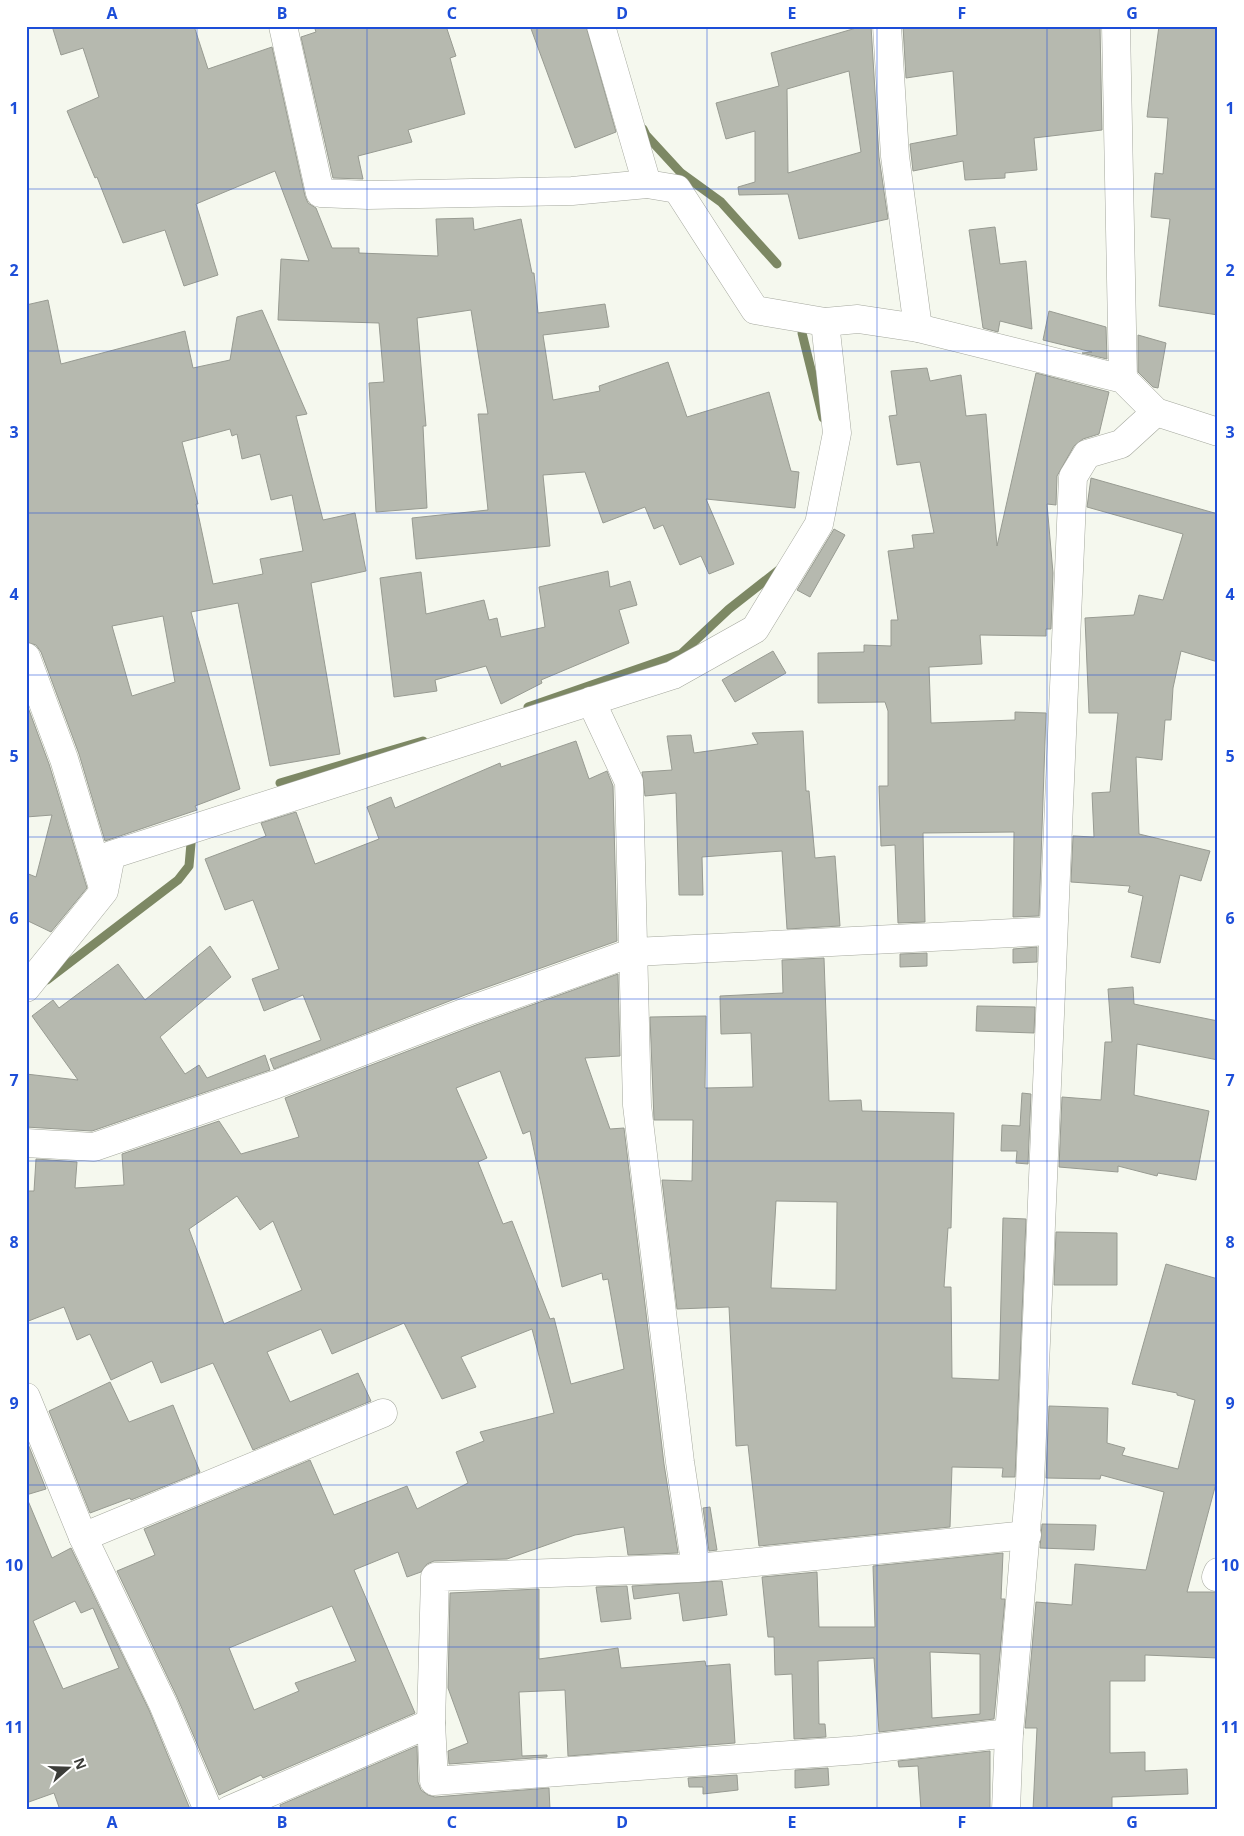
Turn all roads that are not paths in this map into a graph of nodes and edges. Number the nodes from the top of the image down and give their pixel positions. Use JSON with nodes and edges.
{"nodes":[{"id":1,"x":282,"y":26,"type":"edge"},
{"id":2,"x":602,"y":26,"type":"edge"},
{"id":3,"x":887,"y":26,"type":"edge"},
{"id":4,"x":1116,"y":26,"type":"edge"},
{"id":5,"x":647,"y":184,"type":"junction"},
{"id":6,"x":824,"y":322,"type":"junction"},
{"id":7,"x":918,"y":328,"type":"junction"},
{"id":8,"x":1123,"y":378,"type":"junction"},
{"id":9,"x":1156,"y":412,"type":"junction"},
{"id":10,"x":1218,"y":432,"type":"edge"},
{"id":11,"x":26,"y":657,"type":"edge"},
{"id":12,"x":591,"y":701,"type":"junction"},
{"id":13,"x":104,"y":892,"type":"junction"},
{"id":14,"x":1053,"y":931,"type":"junction"},
{"id":15,"x":634,"y":952,"type":"junction"},
{"id":16,"x":26,"y":988,"type":"edge"},
{"id":17,"x":26,"y":1143,"type":"edge"},
{"id":18,"x":26,"y":1397,"type":"edge"},
{"id":19,"x":383,"y":1413,"type":"dead end"},
{"id":20,"x":1026,"y":1535,"type":"junction"},
{"id":21,"x":83,"y":1537,"type":"junction"},
{"id":22,"x":696,"y":1568,"type":"junction"},
{"id":23,"x":431,"y":1723,"type":"junction"},
{"id":24,"x":1009,"y":1733,"type":"junction"},
{"id":25,"x":208,"y":1810,"type":"edge"},
{"id":26,"x":229,"y":1810,"type":"edge"},
{"id":27,"x":1006,"y":1810,"type":"edge"}],
"edges":[{"from":1,"to":5,"type":"street"},
{"from":2,"to":5,"type":"street"},
{"from":3,"to":7,"type":"street"},
{"from":4,"to":8,"type":"street"},
{"from":5,"to":6,"type":"street"},
{"from":6,"to":7,"type":"street"},
{"from":6,"to":12,"type":"street"},
{"from":7,"to":8,"type":"street"},
{"from":8,"to":9,"type":"street"},
{"from":9,"to":10,"type":"street"},
{"from":9,"to":14,"type":"street"},
{"from":11,"to":13,"type":"street"},
{"from":12,"to":13,"type":"street"},
{"from":12,"to":15,"type":"street"},
{"from":13,"to":16,"type":"street"},
{"from":14,"to":15,"type":"street"},
{"from":14,"to":20,"type":"street"},
{"from":15,"to":17,"type":"street"},
{"from":15,"to":22,"type":"street"},
{"from":18,"to":21,"type":"street"},
{"from":19,"to":21,"type":"street"},
{"from":20,"to":22,"type":"street"},
{"from":20,"to":24,"type":"street"},
{"from":21,"to":25,"type":"street"},
{"from":22,"to":23,"type":"street"},
{"from":23,"to":24,"type":"street"},
{"from":23,"to":26,"type":"street"},
{"from":24,"to":27,"type":"street"}]}
